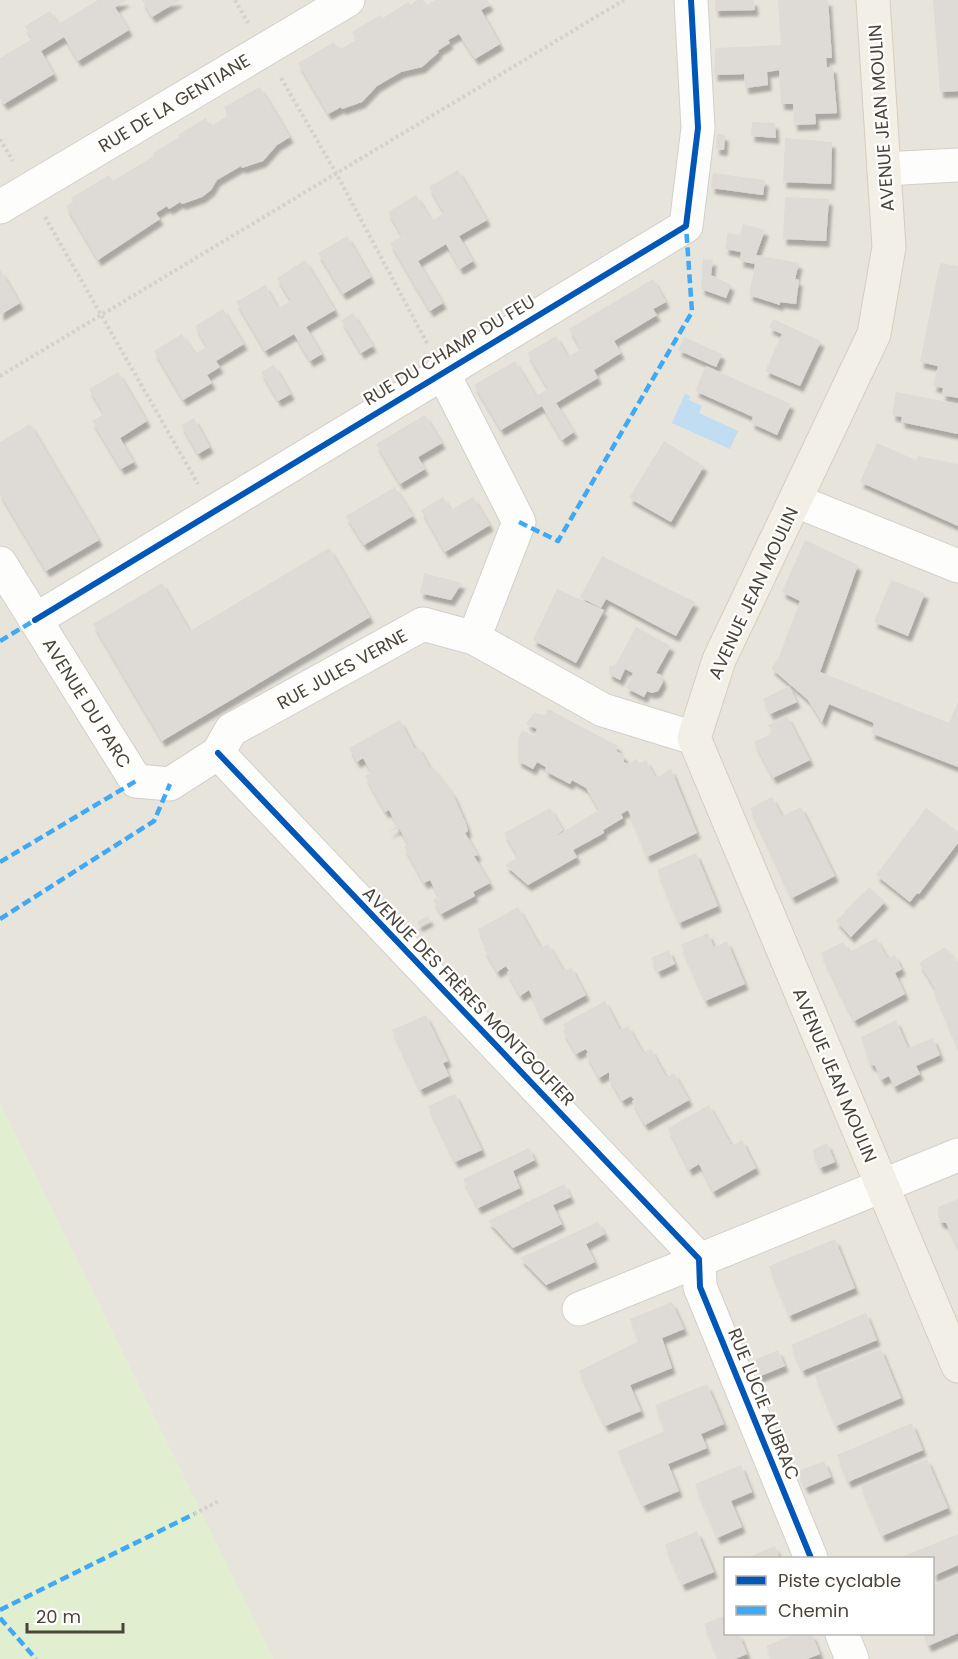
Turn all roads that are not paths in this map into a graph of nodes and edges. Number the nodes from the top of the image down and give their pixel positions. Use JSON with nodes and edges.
{"nodes":[{"id":1,"x":348,"y":0,"type":"edge"},
{"id":2,"x":691,"y":0,"type":"edge"},
{"id":3,"x":873,"y":0,"type":"edge"},
{"id":4,"x":958,"y":165,"type":"edge"},
{"id":5,"x":884,"y":169,"type":"junction"},
{"id":6,"x":0,"y":207,"type":"edge"},
{"id":7,"x":442,"y":371,"type":"junction"},
{"id":8,"x":796,"y":501,"type":"junction"},
{"id":9,"x":0,"y":563,"type":"edge"},
{"id":10,"x":958,"y":566,"type":"edge"},
{"id":11,"x":35,"y":620,"type":"junction"},
{"id":12,"x":474,"y":638,"type":"junction"},
{"id":13,"x":694,"y":738,"type":"junction"},
{"id":14,"x":218,"y":753,"type":"junction"},
{"id":15,"x":136,"y":781,"type":"joint"},
{"id":16,"x":958,"y":1155,"type":"edge"},
{"id":17,"x":881,"y":1187,"type":"junction"},
{"id":18,"x":699,"y":1259,"type":"junction"},
{"id":19,"x":579,"y":1309,"type":"dead end"},
{"id":20,"x":958,"y":1366,"type":"edge"},
{"id":21,"x":811,"y":1557,"type":"edge"},
{"id":22,"x":842,"y":1635,"type":"edge"},
{"id":23,"x":852,"y":1659,"type":"edge"}],
"edges":[{"from":1,"to":6,"type":"street","name":"RUE DE LA GENTIANE"},
{"from":2,"to":7,"type":"street","name":"RUE DU CHAMP DU FEU"},
{"from":3,"to":5,"type":"main road","name":"AVENUE JEAN MOULIN"},
{"from":4,"to":5,"type":"street"},
{"from":5,"to":8,"type":"main road","name":"AVENUE JEAN MOULIN"},
{"from":7,"to":11,"type":"street","name":"RUE DU CHAMP DU FEU"},
{"from":7,"to":12,"type":"street"},
{"from":8,"to":10,"type":"street"},
{"from":8,"to":13,"type":"main road","name":"AVENUE JEAN MOULIN"},
{"from":9,"to":11,"type":"street","name":"AVENUE DU PARC"},
{"from":11,"to":15,"type":"street","name":"AVENUE DU PARC"},
{"from":12,"to":13,"type":"street","name":"RUE JULES VERNE"},
{"from":12,"to":14,"type":"street","name":"RUE JULES VERNE"},
{"from":13,"to":17,"type":"main road","name":"AVENUE JEAN MOULIN"},
{"from":14,"to":15,"type":"street","name":"RUE JULES VERNE"},
{"from":14,"to":18,"type":"street","name":"AVENUE DES FRÈRES MONTGOLFIER"},
{"from":16,"to":17,"type":"street"},
{"from":17,"to":18,"type":"street"},
{"from":17,"to":20,"type":"main road","name":"AVENUE JEAN MOULIN"},
{"from":18,"to":19,"type":"street"},
{"from":18,"to":21,"type":"street","name":"RUE LUCIE AUBRAC"},
{"from":22,"to":23,"type":"street"}]}
